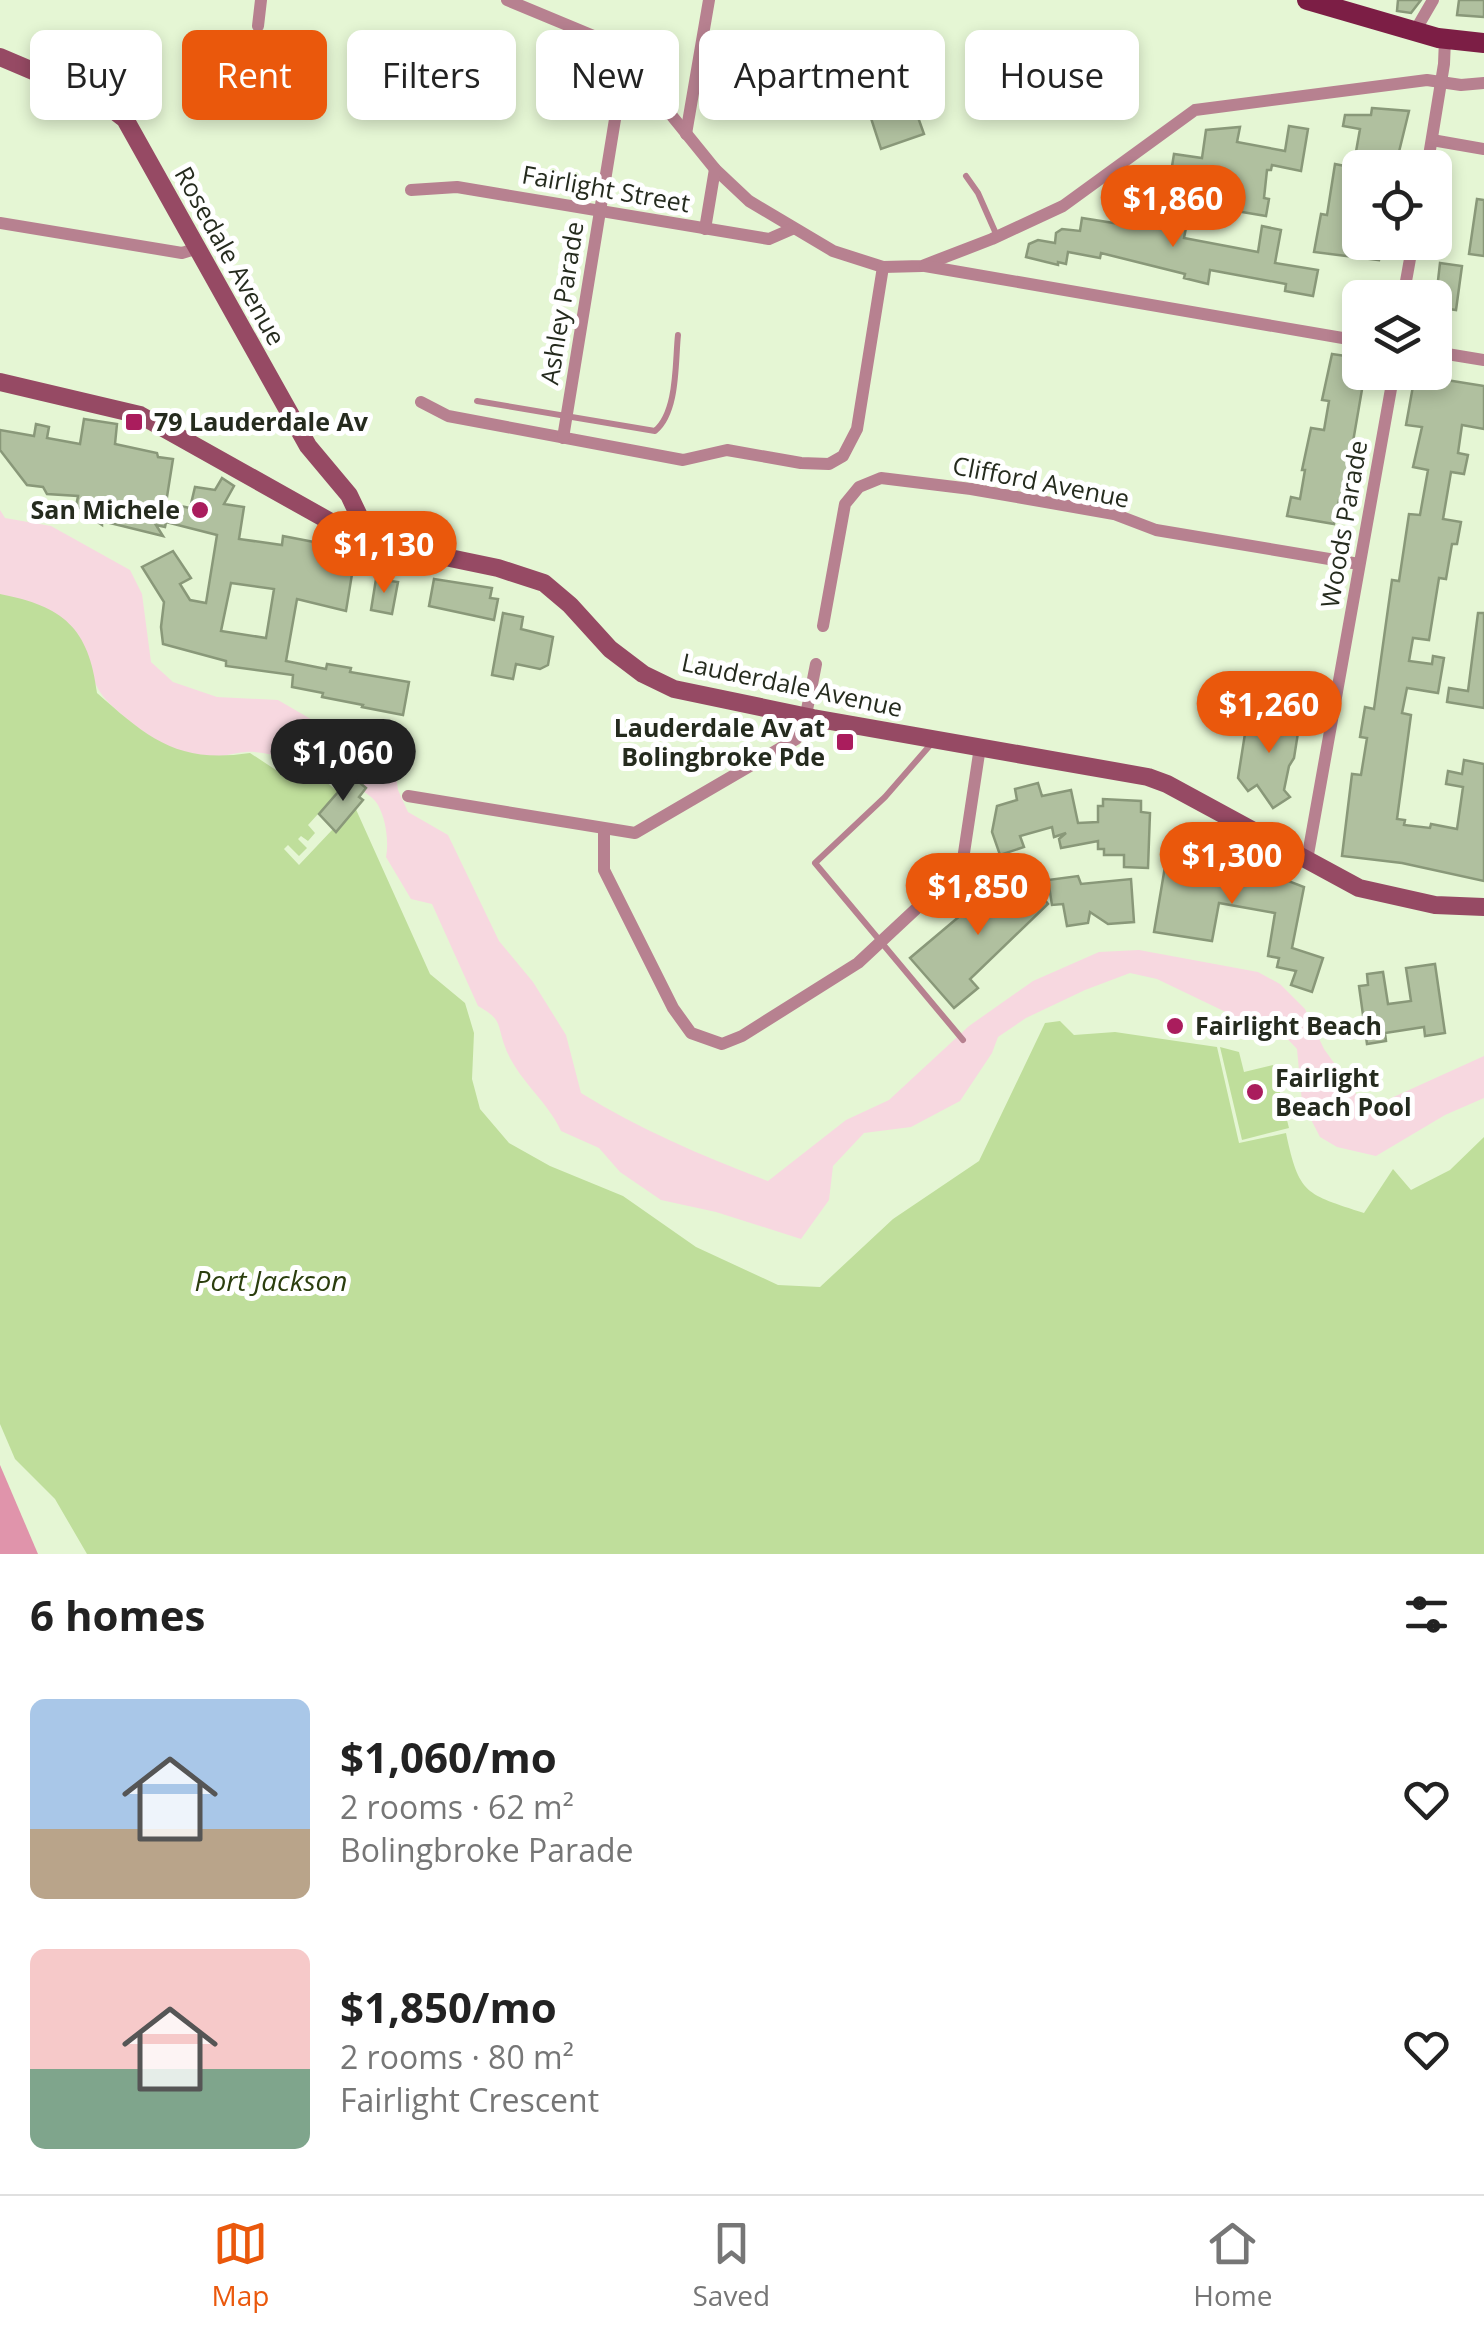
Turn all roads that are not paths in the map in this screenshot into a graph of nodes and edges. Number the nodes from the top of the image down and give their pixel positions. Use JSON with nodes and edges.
{"nodes":[{"id":1,"x":261,"y":0,"type":"edge"},
{"id":2,"x":506,"y":0,"type":"edge"},
{"id":3,"x":709,"y":0,"type":"edge"},
{"id":4,"x":1308,"y":0,"type":"edge"},
{"id":5,"x":1433,"y":0,"type":"edge"},
{"id":6,"x":258,"y":26,"type":"dead end"},
{"id":7,"x":579,"y":30,"type":"edge"},
{"id":8,"x":1415,"y":30,"type":"junction"},
{"id":9,"x":1445,"y":39,"type":"junction"},
{"id":10,"x":1484,"y":42,"type":"edge"},
{"id":11,"x":0,"y":57,"type":"edge"},
{"id":12,"x":1441,"y":81,"type":"junction"},
{"id":13,"x":1484,"y":83,"type":"edge"},
{"id":14,"x":614,"y":120,"type":"edge"},
{"id":15,"x":675,"y":120,"type":"edge"},
{"id":16,"x":686,"y":134,"type":"junction"},
{"id":17,"x":1432,"y":140,"type":"junction"},
{"id":18,"x":1484,"y":149,"type":"edge"},
{"id":19,"x":1430,"y":150,"type":"edge"},
{"id":20,"x":715,"y":169,"type":"junction"},
{"id":21,"x":966,"y":176,"type":"dead end"},
{"id":22,"x":411,"y":190,"type":"dead end"},
{"id":23,"x":599,"y":211,"type":"junction"},
{"id":24,"x":0,"y":222,"type":"edge"},
{"id":25,"x":706,"y":229,"type":"junction"},
{"id":26,"x":792,"y":229,"type":"junction"},
{"id":27,"x":998,"y":237,"type":"junction"},
{"id":28,"x":195,"y":248,"type":"junction"},
{"id":29,"x":922,"y":266,"type":"junction"},
{"id":30,"x":884,"y":267,"type":"junction"},
{"id":31,"x":678,"y":335,"type":"dead end"},
{"id":32,"x":1342,"y":338,"type":"edge"},
{"id":33,"x":1452,"y":355,"type":"edge"},
{"id":34,"x":1484,"y":360,"type":"edge"},
{"id":35,"x":0,"y":382,"type":"edge"},
{"id":36,"x":1391,"y":390,"type":"edge"},
{"id":37,"x":477,"y":401,"type":"dead end"},
{"id":38,"x":422,"y":402,"type":"dead end"},
{"id":39,"x":567,"y":416,"type":"junction"},
{"id":40,"x":564,"y":438,"type":"junction"},
{"id":41,"x":368,"y":535,"type":"junction"},
{"id":42,"x":1359,"y":564,"type":"junction"},
{"id":43,"x":823,"y":626,"type":"dead end"},
{"id":44,"x":816,"y":664,"type":"dead end"},
{"id":45,"x":806,"y":716,"type":"junction"},
{"id":46,"x":934,"y":739,"type":"junction"},
{"id":47,"x":980,"y":747,"type":"junction"},
{"id":48,"x":408,"y":796,"type":"dead end"},
{"id":49,"x":604,"y":830,"type":"junction"},
{"id":50,"x":1306,"y":860,"type":"junction"},
{"id":51,"x":1484,"y":906,"type":"edge"},
{"id":52,"x":880,"y":941,"type":"junction"},
{"id":53,"x":963,"y":1040,"type":"dead end"}],
"edges":[{"from":1,"to":6,"type":"street"},
{"from":2,"to":7,"type":"street"},
{"from":3,"to":16,"type":"street"},
{"from":4,"to":8,"type":"main road"},
{"from":5,"to":8,"type":"street"},
{"from":8,"to":9,"type":"main road"},
{"from":9,"to":10,"type":"main road"},
{"from":9,"to":12,"type":"street"},
{"from":11,"to":28,"type":"main road","name":"Rosedale Avenue"},
{"from":12,"to":13,"type":"street"},
{"from":12,"to":17,"type":"street"},
{"from":12,"to":27,"type":"street"},
{"from":14,"to":23,"type":"street","name":"Ashley Parade"},
{"from":15,"to":16,"type":"street"},
{"from":16,"to":20,"type":"street"},
{"from":17,"to":18,"type":"street"},
{"from":17,"to":19,"type":"street"},
{"from":20,"to":25,"type":"street"},
{"from":20,"to":26,"type":"street"},
{"from":21,"to":27,"type":"lane"},
{"from":22,"to":23,"type":"street","name":"Fairlight Street"},
{"from":23,"to":25,"type":"street","name":"Fairlight Street"},
{"from":23,"to":39,"type":"street","name":"Ashley Parade"},
{"from":24,"to":28,"type":"street"},
{"from":25,"to":26,"type":"street","name":"Fairlight Street"},
{"from":26,"to":30,"type":"street"},
{"from":27,"to":29,"type":"street"},
{"from":28,"to":41,"type":"main road","name":"Rosedale Avenue"},
{"from":29,"to":30,"type":"street"},
{"from":29,"to":32,"type":"street"},
{"from":30,"to":40,"type":"street"},
{"from":31,"to":39,"type":"lane"},
{"from":33,"to":34,"type":"street"},
{"from":35,"to":41,"type":"main road","name":"Lauderdale Avenue"},
{"from":36,"to":42,"type":"street","name":"Woods Parade"},
{"from":37,"to":39,"type":"lane"},
{"from":38,"to":40,"type":"street"},
{"from":39,"to":40,"type":"street","name":"Ashley Parade"},
{"from":41,"to":45,"type":"main road","name":"Lauderdale Avenue"},
{"from":42,"to":43,"type":"street","name":"Clifford Avenue"},
{"from":42,"to":50,"type":"street","name":"Woods Parade"},
{"from":44,"to":45,"type":"street"},
{"from":45,"to":46,"type":"main road","name":"Lauderdale Avenue"},
{"from":45,"to":49,"type":"street"},
{"from":46,"to":47,"type":"main road","name":"Lauderdale Avenue"},
{"from":46,"to":52,"type":"lane"},
{"from":47,"to":50,"type":"main road","name":"Lauderdale Avenue"},
{"from":47,"to":52,"type":"street"},
{"from":48,"to":49,"type":"street"},
{"from":49,"to":52,"type":"street"},
{"from":50,"to":51,"type":"main road","name":"Lauderdale Avenue"},
{"from":52,"to":53,"type":"lane"}]}
